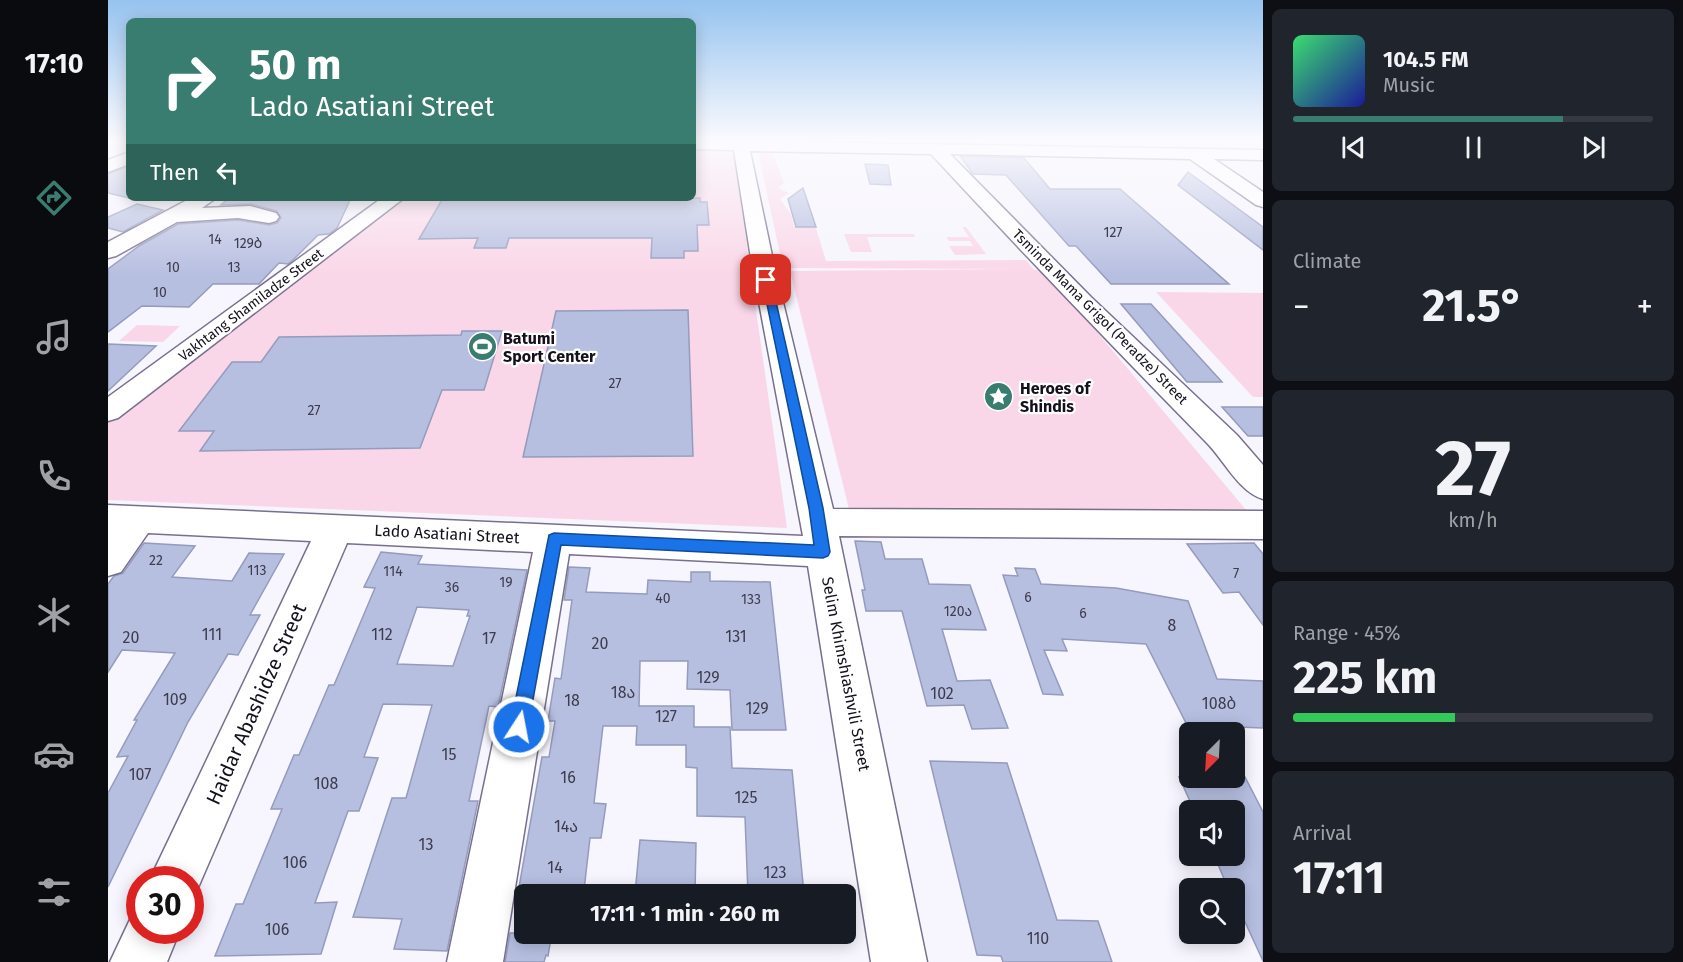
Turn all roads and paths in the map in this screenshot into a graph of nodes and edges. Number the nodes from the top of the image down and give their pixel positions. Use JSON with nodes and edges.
{"nodes":[{"id":1,"x":750,"y":185,"type":"edge"},
{"id":2,"x":970,"y":185,"type":"edge"},
{"id":3,"x":1239,"y":185,"type":"edge"},
{"id":4,"x":200,"y":201,"type":"edge"},
{"id":5,"x":390,"y":201,"type":"edge"},
{"id":6,"x":1263,"y":201,"type":"edge"},
{"id":7,"x":173,"y":216,"type":"junction"},
{"id":8,"x":269,"y":217,"type":"dead end"},
{"id":9,"x":108,"y":251,"type":"edge"},
{"id":10,"x":108,"y":411,"type":"edge"},
{"id":11,"x":1263,"y":487,"type":"edge"},
{"id":12,"x":124,"y":518,"type":"edge"},
{"id":13,"x":1263,"y":525,"type":"edge"},
{"id":14,"x":335,"y":529,"type":"junction"},
{"id":15,"x":820,"y":537,"type":"junction"},
{"id":16,"x":554,"y":539,"type":"junction"},
{"id":17,"x":108,"y":561,"type":"edge"},
{"id":18,"x":182,"y":866,"type":"edge"},
{"id":19,"x":146,"y":944,"type":"edge"},
{"id":20,"x":138,"y":962,"type":"edge"},
{"id":21,"x":475,"y":962,"type":"edge"},
{"id":22,"x":899,"y":962,"type":"edge"}],
"edges":[{"from":1,"to":15,"type":"street","name":"Selim Khimshiashvili Street"},
{"from":2,"to":11,"type":"street","name":"Tsminda Mama Grigol (Peradze) Street"},
{"from":3,"to":6,"type":"street"},
{"from":4,"to":7,"type":"street"},
{"from":5,"to":10,"type":"street","name":"Vakhtang Shamiladze Street"},
{"from":7,"to":8,"type":"street"},
{"from":7,"to":9,"type":"street"},
{"from":12,"to":14,"type":"street","name":"Lado Asatiani Street"},
{"from":12,"to":17,"type":"street"},
{"from":13,"to":15,"type":"street","name":"Lado Asatiani Street"},
{"from":14,"to":16,"type":"street","name":"Lado Asatiani Street"},
{"from":14,"to":18,"type":"street","name":"Haidar Abashidze Street"},
{"from":15,"to":16,"type":"street","name":"Lado Asatiani Street"},
{"from":15,"to":22,"type":"street","name":"Selim Khimshiashvili Street"},
{"from":16,"to":21,"type":"street"},
{"from":19,"to":20,"type":"street"}]}
